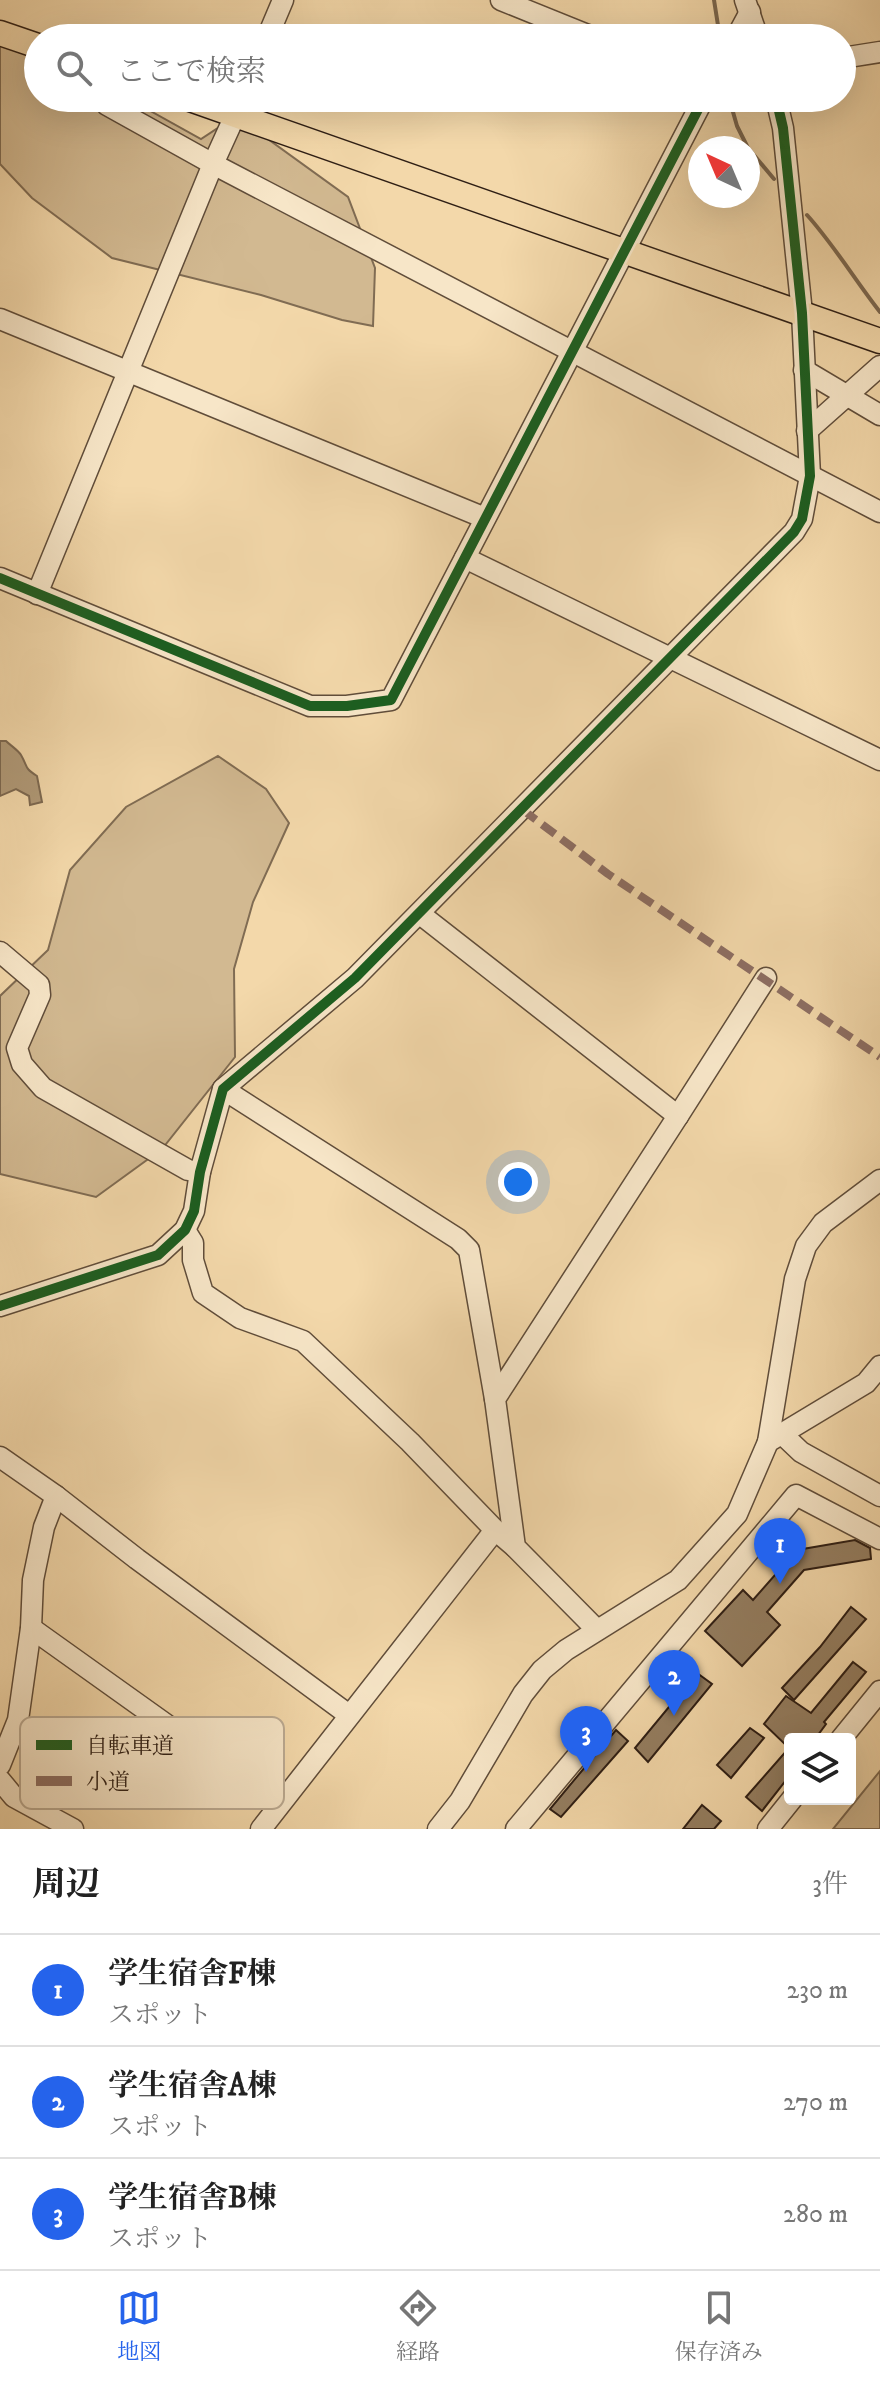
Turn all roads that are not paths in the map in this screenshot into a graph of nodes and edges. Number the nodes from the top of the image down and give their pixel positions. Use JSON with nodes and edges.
{"nodes":[{"id":1,"x":283,"y":0,"type":"edge"},
{"id":2,"x":501,"y":0,"type":"edge"},
{"id":3,"x":273,"y":24,"type":"edge"},
{"id":4,"x":560,"y":24,"type":"edge"},
{"id":5,"x":0,"y":33,"type":"edge"},
{"id":6,"x":24,"y":41,"type":"edge"},
{"id":7,"x":880,"y":52,"type":"edge"},
{"id":8,"x":856,"y":56,"type":"edge"},
{"id":9,"x":120,"y":112,"type":"edge"},
{"id":10,"x":237,"y":112,"type":"edge"},
{"id":11,"x":252,"y":112,"type":"edge"},
{"id":12,"x":697,"y":112,"type":"edge"},
{"id":13,"x":779,"y":112,"type":"edge"},
{"id":14,"x":213,"y":164,"type":"junction"},
{"id":15,"x":623,"y":251,"type":"junction"},
{"id":16,"x":802,"y":313,"type":"junction"},
{"id":17,"x":0,"y":319,"type":"edge"},
{"id":18,"x":880,"y":341,"type":"edge"},
{"id":19,"x":571,"y":351,"type":"junction"},
{"id":20,"x":880,"y":366,"type":"edge"},
{"id":21,"x":804,"y":370,"type":"junction"},
{"id":22,"x":129,"y":371,"type":"junction"},
{"id":23,"x":846,"y":396,"type":"junction"},
{"id":24,"x":880,"y":415,"type":"edge"},
{"id":25,"x":807,"y":431,"type":"junction"},
{"id":26,"x":810,"y":476,"type":"junction"},
{"id":27,"x":880,"y":512,"type":"edge"},
{"id":28,"x":485,"y":518,"type":"junction"},
{"id":29,"x":465,"y":558,"type":"junction"},
{"id":30,"x":0,"y":578,"type":"edge"},
{"id":31,"x":37,"y":594,"type":"junction"},
{"id":32,"x":670,"y":658,"type":"junction"},
{"id":33,"x":880,"y":760,"type":"edge"},
{"id":34,"x":420,"y":914,"type":"junction"},
{"id":35,"x":0,"y":952,"type":"edge"},
{"id":36,"x":766,"y":978,"type":"dead end"},
{"id":37,"x":223,"y":1089,"type":"junction"},
{"id":38,"x":678,"y":1116,"type":"junction"},
{"id":39,"x":200,"y":1172,"type":"junction"},
{"id":40,"x":880,"y":1180,"type":"edge"},
{"id":41,"x":185,"y":1230,"type":"junction"},
{"id":42,"x":0,"y":1306,"type":"edge"},
{"id":43,"x":880,"y":1366,"type":"edge"},
{"id":44,"x":495,"y":1399,"type":"junction"},
{"id":45,"x":774,"y":1437,"type":"junction"},
{"id":46,"x":0,"y":1457,"type":"edge"},
{"id":47,"x":56,"y":1496,"type":"junction"},
{"id":48,"x":880,"y":1496,"type":"edge"},
{"id":49,"x":495,"y":1530,"type":"junction"},
{"id":50,"x":880,"y":1539,"type":"edge"},
{"id":51,"x":515,"y":1547,"type":"junction"},
{"id":52,"x":31,"y":1628,"type":"junction"},
{"id":53,"x":597,"y":1630,"type":"junction"},
{"id":54,"x":880,"y":1691,"type":"edge"},
{"id":55,"x":349,"y":1715,"type":"junction"},
{"id":56,"x":156,"y":1717,"type":"edge"},
{"id":57,"x":846,"y":1733,"type":"edge"},
{"id":58,"x":0,"y":1765,"type":"edge"},
{"id":59,"x":0,"y":1780,"type":"edge"},
{"id":60,"x":284,"y":1799,"type":"edge"},
{"id":61,"x":20,"y":1800,"type":"edge"},
{"id":62,"x":787,"y":1805,"type":"edge"},
{"id":63,"x":36,"y":1809,"type":"edge"},
{"id":64,"x":276,"y":1809,"type":"edge"},
{"id":65,"x":73,"y":1829,"type":"edge"},
{"id":66,"x":261,"y":1829,"type":"edge"},
{"id":67,"x":438,"y":1829,"type":"edge"},
{"id":68,"x":516,"y":1829,"type":"edge"},
{"id":69,"x":768,"y":1829,"type":"edge"}],
"edges":[{"from":1,"to":3,"type":"street"},
{"from":2,"to":4,"type":"street"},
{"from":5,"to":6,"type":"main road"},
{"from":7,"to":8,"type":"street"},
{"from":9,"to":14,"type":"street"},
{"from":10,"to":14,"type":"street"},
{"from":11,"to":15,"type":"main road"},
{"from":12,"to":15,"type":"street"},
{"from":13,"to":16,"type":"street"},
{"from":14,"to":19,"type":"street"},
{"from":14,"to":22,"type":"street"},
{"from":15,"to":16,"type":"main road"},
{"from":15,"to":19,"type":"street"},
{"from":16,"to":18,"type":"main road"},
{"from":16,"to":21,"type":"street"},
{"from":17,"to":22,"type":"street"},
{"from":19,"to":26,"type":"street"},
{"from":19,"to":28,"type":"street"},
{"from":20,"to":23,"type":"street"},
{"from":21,"to":23,"type":"street"},
{"from":21,"to":25,"type":"street"},
{"from":22,"to":28,"type":"street"},
{"from":22,"to":31,"type":"street"},
{"from":23,"to":24,"type":"street"},
{"from":23,"to":25,"type":"street"},
{"from":25,"to":26,"type":"street"},
{"from":26,"to":27,"type":"street"},
{"from":26,"to":32,"type":"street"},
{"from":28,"to":29,"type":"street"},
{"from":29,"to":31,"type":"street"},
{"from":29,"to":32,"type":"street"},
{"from":30,"to":31,"type":"street"},
{"from":32,"to":33,"type":"street"},
{"from":32,"to":34,"type":"street"},
{"from":34,"to":37,"type":"street"},
{"from":34,"to":38,"type":"street"},
{"from":35,"to":39,"type":"street"},
{"from":36,"to":38,"type":"street"},
{"from":37,"to":39,"type":"street"},
{"from":37,"to":44,"type":"street"},
{"from":38,"to":44,"type":"street"},
{"from":39,"to":41,"type":"street"},
{"from":40,"to":45,"type":"street"},
{"from":41,"to":42,"type":"street"},
{"from":41,"to":49,"type":"street"},
{"from":43,"to":45,"type":"street"},
{"from":44,"to":51,"type":"street"},
{"from":45,"to":48,"type":"street"},
{"from":45,"to":53,"type":"street"},
{"from":46,"to":47,"type":"street"},
{"from":47,"to":52,"type":"street"},
{"from":47,"to":55,"type":"street"},
{"from":49,"to":51,"type":"street"},
{"from":49,"to":55,"type":"street"},
{"from":50,"to":68,"type":"street"},
{"from":51,"to":53,"type":"street"},
{"from":52,"to":56,"type":"street"},
{"from":52,"to":58,"type":"street"},
{"from":53,"to":67,"type":"street"},
{"from":54,"to":57,"type":"street"},
{"from":55,"to":60,"type":"street"},
{"from":59,"to":61,"type":"street"},
{"from":62,"to":69,"type":"street"},
{"from":63,"to":65,"type":"street"},
{"from":64,"to":66,"type":"street"}]}
